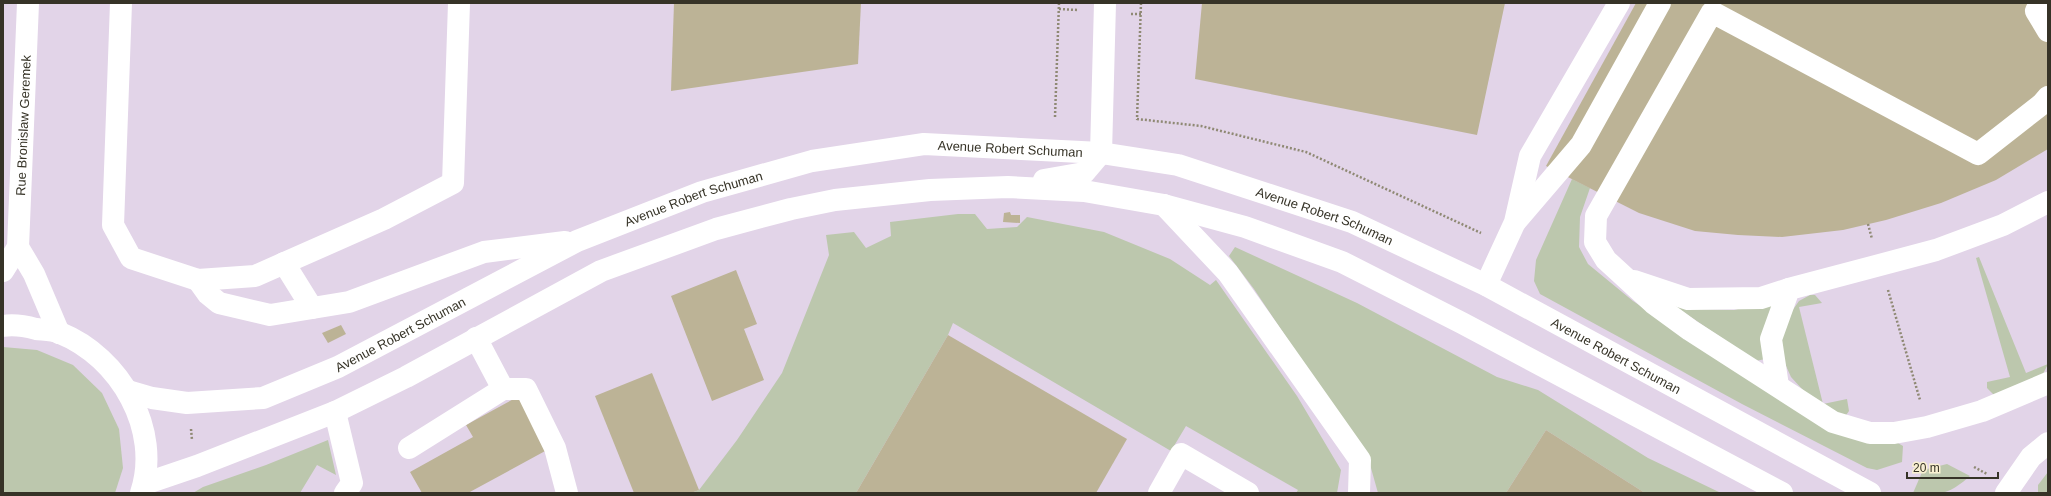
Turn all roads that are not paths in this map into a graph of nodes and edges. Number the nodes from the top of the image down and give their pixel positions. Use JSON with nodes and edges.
{"nodes":[{"id":1,"x":28,"y":3,"type":"edge"},
{"id":2,"x":121,"y":3,"type":"edge"},
{"id":3,"x":459,"y":3,"type":"edge"},
{"id":4,"x":1105,"y":3,"type":"edge"},
{"id":5,"x":1619,"y":3,"type":"edge"},
{"id":6,"x":1660,"y":3,"type":"edge"},
{"id":7,"x":2040,"y":3,"type":"edge"},
{"id":8,"x":2048,"y":31,"type":"edge"},
{"id":9,"x":2048,"y":96,"type":"edge"},
{"id":10,"x":1101,"y":153,"type":"junction"},
{"id":11,"x":1008,"y":187,"type":"junction"},
{"id":12,"x":2048,"y":202,"type":"edge"},
{"id":13,"x":1164,"y":205,"type":"junction"},
{"id":14,"x":1515,"y":222,"type":"junction"},
{"id":15,"x":577,"y":241,"type":"junction"},
{"id":16,"x":18,"y":247,"type":"junction"},
{"id":17,"x":284,"y":263,"type":"junction"},
{"id":18,"x":3,"y":271,"type":"edge"},
{"id":19,"x":1626,"y":278,"type":"junction"},
{"id":20,"x":198,"y":280,"type":"junction"},
{"id":21,"x":1486,"y":285,"type":"junction"},
{"id":22,"x":1789,"y":288,"type":"junction"},
{"id":23,"x":312,"y":308,"type":"junction"},
{"id":24,"x":3,"y":326,"type":"edge"},
{"id":25,"x":59,"y":333,"type":"junction"},
{"id":26,"x":476,"y":338,"type":"junction"},
{"id":27,"x":2048,"y":383,"type":"edge"},
{"id":28,"x":1778,"y":386,"type":"junction"},
{"id":29,"x":503,"y":389,"type":"junction"},
{"id":30,"x":128,"y":391,"type":"junction"},
{"id":31,"x":335,"y":412,"type":"junction"},
{"id":32,"x":2048,"y":443,"type":"edge"},
{"id":33,"x":410,"y":448,"type":"dead end"},
{"id":34,"x":142,"y":488,"type":"edge"},
{"id":35,"x":353,"y":490,"type":"edge"},
{"id":36,"x":567,"y":493,"type":"edge"},
{"id":37,"x":1159,"y":493,"type":"edge"},
{"id":38,"x":1248,"y":493,"type":"edge"},
{"id":39,"x":1359,"y":493,"type":"edge"},
{"id":40,"x":1782,"y":493,"type":"edge"},
{"id":41,"x":1870,"y":493,"type":"edge"},
{"id":42,"x":2006,"y":493,"type":"edge"}],
"edges":[{"from":1,"to":16,"type":"street","name":"Rue Bronislaw Geremek"},
{"from":2,"to":20,"type":"street"},
{"from":3,"to":17,"type":"street"},
{"from":4,"to":10,"type":"street"},
{"from":5,"to":14,"type":"street"},
{"from":6,"to":14,"type":"street"},
{"from":7,"to":8,"type":"street"},
{"from":9,"to":19,"type":"street"},
{"from":10,"to":11,"type":"street"},
{"from":10,"to":15,"type":"street","name":"Avenue Robert Schuman"},
{"from":10,"to":21,"type":"street","name":"Avenue Robert Schuman"},
{"from":11,"to":13,"type":"street"},
{"from":11,"to":26,"type":"street"},
{"from":12,"to":22,"type":"street"},
{"from":13,"to":39,"type":"street"},
{"from":13,"to":40,"type":"street"},
{"from":14,"to":21,"type":"street"},
{"from":15,"to":23,"type":"street"},
{"from":15,"to":30,"type":"street","name":"Avenue Robert Schuman"},
{"from":16,"to":18,"type":"street","name":"Rue Bronislaw Geremek"},
{"from":16,"to":25,"type":"street"},
{"from":17,"to":20,"type":"street"},
{"from":17,"to":23,"type":"street"},
{"from":19,"to":22,"type":"street"},
{"from":19,"to":28,"type":"street"},
{"from":20,"to":23,"type":"street"},
{"from":21,"to":41,"type":"street","name":"Avenue Robert Schuman"},
{"from":22,"to":28,"type":"street"},
{"from":24,"to":25,"type":"street"},
{"from":25,"to":30,"type":"street"},
{"from":26,"to":29,"type":"street"},
{"from":26,"to":31,"type":"street"},
{"from":27,"to":28,"type":"street"},
{"from":29,"to":33,"type":"street"},
{"from":29,"to":36,"type":"street"},
{"from":30,"to":34,"type":"street"},
{"from":31,"to":34,"type":"street"},
{"from":31,"to":35,"type":"street"},
{"from":32,"to":42,"type":"street"},
{"from":37,"to":38,"type":"street"}]}
